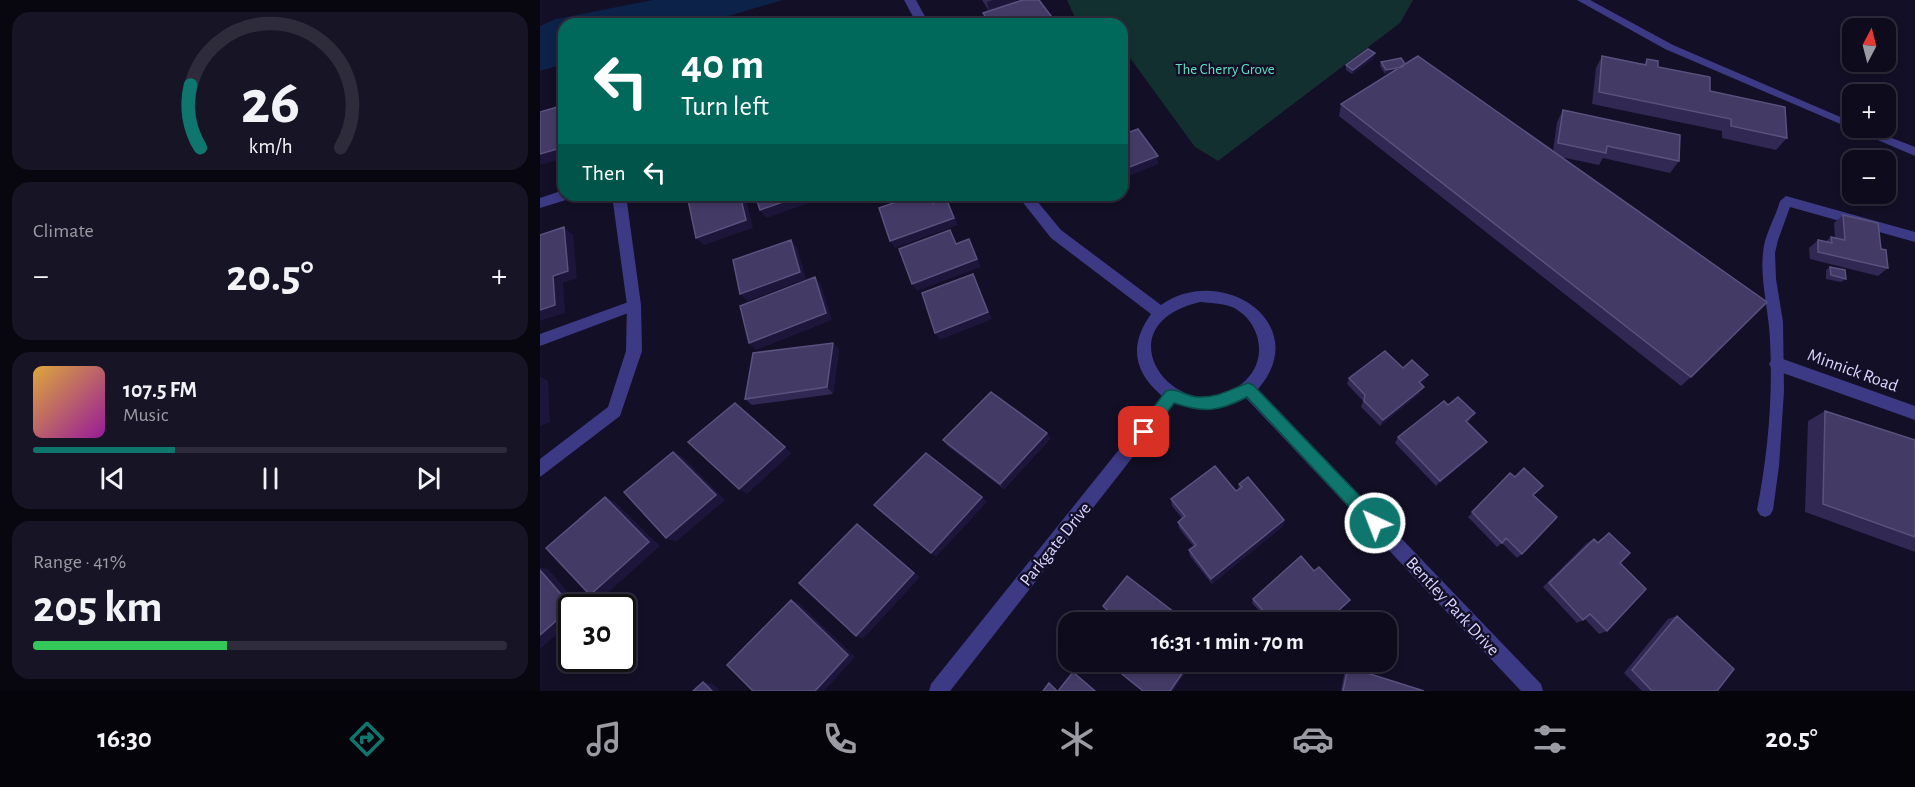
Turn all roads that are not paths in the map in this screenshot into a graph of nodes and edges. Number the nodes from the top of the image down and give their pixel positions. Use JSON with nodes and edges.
{"nodes":[{"id":1,"x":910,"y":0,"type":"edge"},
{"id":2,"x":1582,"y":0,"type":"edge"},
{"id":3,"x":920,"y":18,"type":"edge"},
{"id":4,"x":1842,"y":122,"type":"edge"},
{"id":5,"x":1881,"y":138,"type":"edge"},
{"id":6,"x":1915,"y":152,"type":"edge"},
{"id":7,"x":558,"y":197,"type":"edge"},
{"id":8,"x":620,"y":201,"type":"edge"},
{"id":9,"x":1029,"y":201,"type":"edge"},
{"id":10,"x":540,"y":203,"type":"edge"},
{"id":11,"x":1915,"y":237,"type":"edge"},
{"id":12,"x":634,"y":305,"type":"junction"},
{"id":13,"x":1161,"y":313,"type":"junction"},
{"id":14,"x":540,"y":340,"type":"edge"},
{"id":15,"x":1777,"y":364,"type":"junction"},
{"id":16,"x":1248,"y":389,"type":"junction"},
{"id":17,"x":1171,"y":396,"type":"junction"},
{"id":18,"x":1915,"y":413,"type":"edge"},
{"id":19,"x":540,"y":469,"type":"edge"},
{"id":20,"x":1765,"y":510,"type":"dead end"},
{"id":21,"x":938,"y":691,"type":"edge"},
{"id":22,"x":1534,"y":691,"type":"edge"}],
"edges":[{"from":1,"to":3,"type":"street"},
{"from":2,"to":4,"type":"lane"},
{"from":5,"to":6,"type":"lane"},
{"from":7,"to":10,"type":"street"},
{"from":8,"to":12,"type":"street"},
{"from":9,"to":13,"type":"street"},
{"from":11,"to":15,"type":"lane"},
{"from":12,"to":14,"type":"lane"},
{"from":12,"to":19,"type":"street"},
{"from":13,"to":16,"type":"street"},
{"from":13,"to":17,"type":"street"},
{"from":15,"to":18,"type":"street","name":"Minnick Road"},
{"from":15,"to":20,"type":"lane"},
{"from":16,"to":17,"type":"street"},
{"from":16,"to":22,"type":"street","name":"Bentley Park Drive"},
{"from":17,"to":21,"type":"street","name":"Parkgate Drive"}]}
